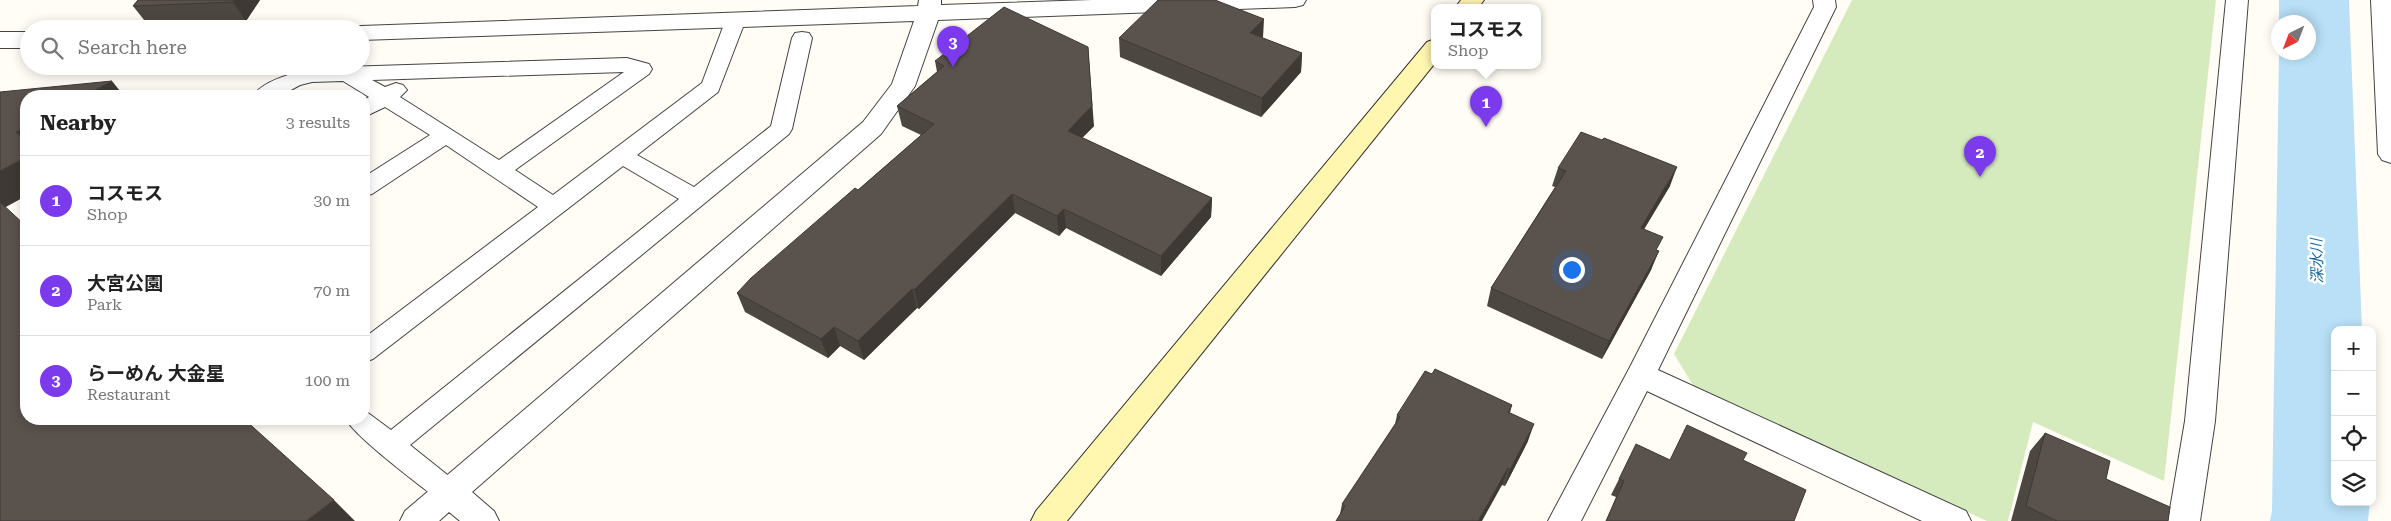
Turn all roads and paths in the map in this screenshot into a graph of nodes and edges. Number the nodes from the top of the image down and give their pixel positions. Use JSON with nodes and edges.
{"nodes":[{"id":1,"x":1295,"y":0,"type":"edge"},
{"id":2,"x":1824,"y":0,"type":"edge"},
{"id":3,"x":2237,"y":0,"type":"edge"},
{"id":4,"x":2382,"y":0,"type":"edge"},
{"id":5,"x":929,"y":6,"type":"edge"},
{"id":6,"x":736,"y":19,"type":"junction"},
{"id":7,"x":370,"y":33,"type":"edge"},
{"id":8,"x":802,"y":38,"type":"dead end"},
{"id":9,"x":0,"y":40,"type":"edge"},
{"id":10,"x":20,"y":40,"type":"edge"},
{"id":11,"x":1431,"y":52,"type":"edge"},
{"id":12,"x":427,"y":72,"type":"junction"},
{"id":13,"x":370,"y":74,"type":"edge"},
{"id":14,"x":349,"y":75,"type":"joint"},
{"id":15,"x":275,"y":90,"type":"edge"},
{"id":16,"x":385,"y":97,"type":"junction"},
{"id":17,"x":370,"y":106,"type":"edge"},
{"id":18,"x":446,"y":135,"type":"junction"},
{"id":19,"x":2391,"y":154,"type":"edge"},
{"id":20,"x":621,"y":155,"type":"junction"},
{"id":21,"x":500,"y":170,"type":"junction"},
{"id":22,"x":370,"y":184,"type":"edge"},
{"id":23,"x":696,"y":199,"type":"junction"},
{"id":24,"x":554,"y":207,"type":"junction"},
{"id":25,"x":370,"y":347,"type":"edge"},
{"id":26,"x":1641,"y":375,"type":"junction"},
{"id":27,"x":366,"y":425,"type":"edge"},
{"id":28,"x":390,"y":446,"type":"junction"},
{"id":29,"x":450,"y":493,"type":"junction"},
{"id":30,"x":416,"y":521,"type":"edge"},
{"id":31,"x":483,"y":521,"type":"edge"},
{"id":32,"x":1047,"y":521,"type":"edge"},
{"id":33,"x":1564,"y":521,"type":"edge"},
{"id":34,"x":1955,"y":521,"type":"edge"},
{"id":35,"x":2184,"y":521,"type":"edge"}],
"edges":[{"from":1,"to":5,"type":"street"},
{"from":2,"to":26,"type":"street"},
{"from":3,"to":35,"type":"street"},
{"from":4,"to":19,"type":"street"},
{"from":5,"to":6,"type":"street"},
{"from":5,"to":29,"type":"street"},
{"from":6,"to":7,"type":"street"},
{"from":6,"to":20,"type":"lane"},
{"from":8,"to":23,"type":"lane"},
{"from":9,"to":10,"type":"street"},
{"from":11,"to":32,"type":"street"},
{"from":12,"to":13,"type":"lane"},
{"from":12,"to":16,"type":"lane"},
{"from":12,"to":21,"type":"lane"},
{"from":14,"to":15,"type":"lane"},
{"from":14,"to":16,"type":"lane"},
{"from":16,"to":17,"type":"lane"},
{"from":16,"to":18,"type":"lane"},
{"from":18,"to":21,"type":"lane"},
{"from":18,"to":22,"type":"lane"},
{"from":20,"to":23,"type":"lane"},
{"from":20,"to":24,"type":"lane"},
{"from":21,"to":24,"type":"lane"},
{"from":23,"to":28,"type":"lane"},
{"from":24,"to":25,"type":"lane"},
{"from":26,"to":33,"type":"street"},
{"from":26,"to":34,"type":"street"},
{"from":27,"to":28,"type":"lane"},
{"from":28,"to":29,"type":"lane"},
{"from":29,"to":30,"type":"street"},
{"from":29,"to":31,"type":"street"}]}
